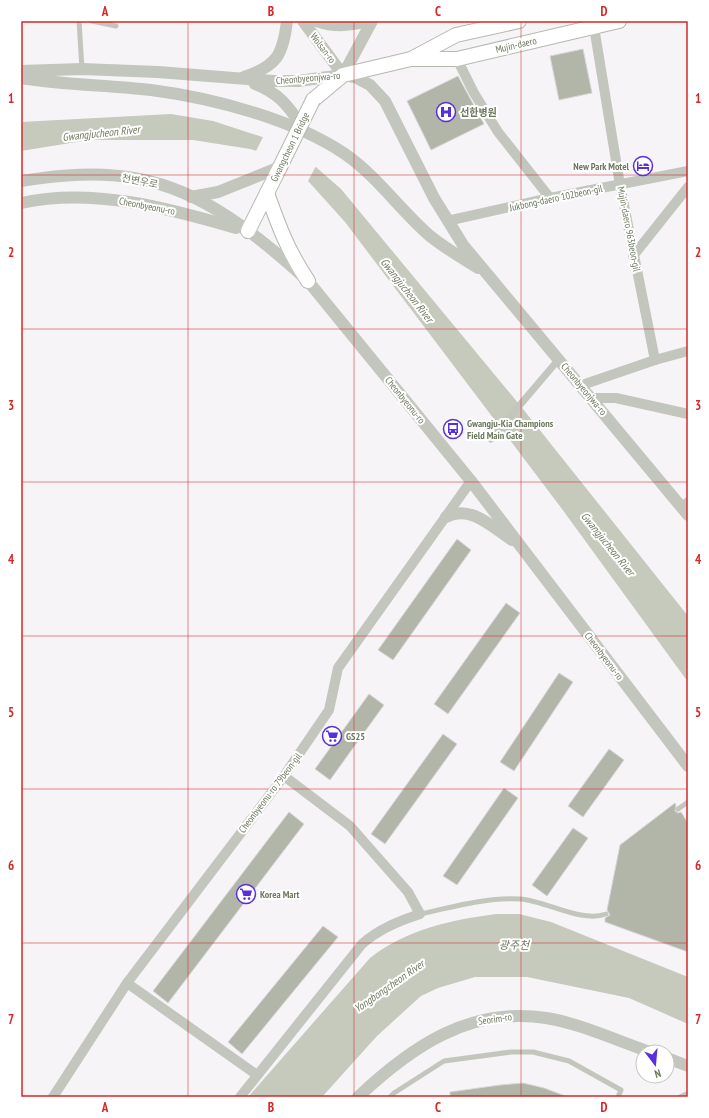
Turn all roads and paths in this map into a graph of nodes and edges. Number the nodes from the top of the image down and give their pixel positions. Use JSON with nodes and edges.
{"nodes":[{"id":1,"x":79,"y":21,"type":"edge"},
{"id":2,"x":92,"y":21,"type":"edge"},
{"id":3,"x":287,"y":21,"type":"edge"},
{"id":4,"x":303,"y":21,"type":"edge"},
{"id":5,"x":317,"y":21,"type":"edge"},
{"id":6,"x":371,"y":21,"type":"edge"},
{"id":7,"x":519,"y":21,"type":"edge"},
{"id":8,"x":619,"y":21,"type":"edge"},
{"id":9,"x":116,"y":26,"type":"dead end"},
{"id":10,"x":594,"y":27,"type":"junction"},
{"id":11,"x":457,"y":58,"type":"junction"},
{"id":12,"x":411,"y":59,"type":"junction"},
{"id":13,"x":82,"y":69,"type":"junction"},
{"id":14,"x":21,"y":70,"type":"edge"},
{"id":15,"x":344,"y":74,"type":"junction"},
{"id":16,"x":21,"y":78,"type":"edge"},
{"id":17,"x":241,"y":78,"type":"junction"},
{"id":18,"x":313,"y":100,"type":"joint"},
{"id":19,"x":301,"y":125,"type":"junction"},
{"id":20,"x":280,"y":167,"type":"junction"},
{"id":21,"x":688,"y":171,"type":"edge"},
{"id":22,"x":21,"y":181,"type":"edge"},
{"id":23,"x":620,"y":185,"type":"junction"},
{"id":24,"x":688,"y":186,"type":"edge"},
{"id":25,"x":267,"y":193,"type":"junction"},
{"id":26,"x":191,"y":197,"type":"junction"},
{"id":27,"x":550,"y":198,"type":"junction"},
{"id":28,"x":21,"y":203,"type":"edge"},
{"id":29,"x":447,"y":221,"type":"junction"},
{"id":30,"x":248,"y":231,"type":"junction"},
{"id":31,"x":634,"y":256,"type":"junction"},
{"id":32,"x":488,"y":274,"type":"junction"},
{"id":33,"x":308,"y":280,"type":"junction"},
{"id":34,"x":688,"y":351,"type":"edge"},
{"id":35,"x":559,"y":359,"type":"junction"},
{"id":36,"x":655,"y":360,"type":"junction"},
{"id":37,"x":582,"y":385,"type":"junction"},
{"id":38,"x":592,"y":398,"type":"junction"},
{"id":39,"x":688,"y":414,"type":"edge"},
{"id":40,"x":491,"y":439,"type":"dead end"},
{"id":41,"x":471,"y":481,"type":"junction"},
{"id":42,"x":686,"y":506,"type":"edge"},
{"id":43,"x":446,"y":516,"type":"junction"},
{"id":44,"x":521,"y":546,"type":"junction"},
{"id":45,"x":688,"y":766,"type":"edge"},
{"id":46,"x":284,"y":776,"type":"junction"},
{"id":47,"x":688,"y":802,"type":"edge"},
{"id":48,"x":678,"y":808,"type":"dead end"},
{"id":49,"x":420,"y":914,"type":"junction"},
{"id":50,"x":606,"y":914,"type":"dead end"},
{"id":51,"x":126,"y":983,"type":"junction"},
{"id":52,"x":635,"y":1047,"type":"edge"},
{"id":53,"x":675,"y":1061,"type":"edge"},
{"id":54,"x":688,"y":1066,"type":"edge"},
{"id":55,"x":258,"y":1075,"type":"junction"},
{"id":56,"x":687,"y":1095,"type":"edge"},
{"id":57,"x":53,"y":1097,"type":"edge"},
{"id":58,"x":240,"y":1097,"type":"edge"},
{"id":59,"x":358,"y":1097,"type":"edge"},
{"id":60,"x":390,"y":1097,"type":"edge"},
{"id":61,"x":618,"y":1097,"type":"edge"},
{"id":62,"x":680,"y":1097,"type":"edge"}],
"edges":[{"from":1,"to":13,"type":"lane"},
{"from":2,"to":9,"type":"lane"},
{"from":3,"to":17,"type":"street"},
{"from":4,"to":15,"type":"street","name":"Wolsan-ro"},
{"from":5,"to":6,"type":"street"},
{"from":6,"to":15,"type":"street"},
{"from":7,"to":12,"type":"main road","name":"Mujin-daero"},
{"from":8,"to":10,"type":"main road","name":"Mujin-daero"},
{"from":10,"to":11,"type":"main road","name":"Mujin-daero"},
{"from":10,"to":23,"type":"street","name":"Mujin-daero 963beon-gil"},
{"from":11,"to":12,"type":"main road","name":"Mujin-daero"},
{"from":11,"to":27,"type":"street"},
{"from":12,"to":15,"type":"main road","name":"Mujin-daero"},
{"from":13,"to":14,"type":"street","name":"Cheonbyeonjwa-ro"},
{"from":13,"to":17,"type":"street","name":"Cheonbyeonjwa-ro"},
{"from":15,"to":17,"type":"street","name":"Cheonbyeonjwa-ro"},
{"from":15,"to":18,"type":"main road","name":"Mujin-daero"},
{"from":15,"to":29,"type":"street","name":"Cheonbyeonjwa-ro"},
{"from":16,"to":32,"type":"street","name":"Cheonbyeonjwa-ro"},
{"from":17,"to":19,"type":"street"},
{"from":18,"to":19,"type":"main road","name":"Gwangcheon 1 Bridge","bridge":true},
{"from":19,"to":20,"type":"main road","name":"Gwangcheon 1 Bridge","bridge":true},
{"from":20,"to":25,"type":"main road","name":"Gwangcheon 1 Bridge"},
{"from":20,"to":26,"type":"street"},
{"from":21,"to":23,"type":"street","name":"Jukbong-daero 102beon-gil"},
{"from":22,"to":26,"type":"street","name":"천변우로"},
{"from":23,"to":27,"type":"street","name":"Jukbong-daero 102beon-gil"},
{"from":23,"to":31,"type":"street","name":"Mujin-daero 963beon-gil"},
{"from":24,"to":31,"type":"street"},
{"from":25,"to":30,"type":"main road"},
{"from":25,"to":33,"type":"main road"},
{"from":26,"to":30,"type":"street","name":"천변우로"},
{"from":27,"to":29,"type":"street","name":"Jukbong-daero 102beon-gil"},
{"from":28,"to":30,"type":"street","name":"Cheonbyeonu-ro"},
{"from":29,"to":32,"type":"street","name":"Cheonbyeonjwa-ro"},
{"from":30,"to":33,"type":"street","name":"Cheonbyeonu-ro"},
{"from":31,"to":36,"type":"street","name":"Mujin-daero 963beon-gil"},
{"from":32,"to":35,"type":"street","name":"Cheonbyeonjwa-ro"},
{"from":33,"to":41,"type":"street","name":"Cheonbyeonu-ro"},
{"from":34,"to":36,"type":"street"},
{"from":35,"to":37,"type":"street","name":"Cheonbyeonjwa-ro"},
{"from":35,"to":40,"type":"street"},
{"from":36,"to":37,"type":"street"},
{"from":37,"to":38,"type":"street","name":"Cheonbyeonjwa-ro"},
{"from":38,"to":39,"type":"street"},
{"from":38,"to":42,"type":"street","name":"Cheonbyeonjwa-ro"},
{"from":41,"to":43,"type":"street","name":"Cheonbyeonu-ro 79beon-gil"},
{"from":41,"to":44,"type":"street","name":"Cheonbyeonu-ro"},
{"from":43,"to":44,"type":"street"},
{"from":43,"to":46,"type":"street","name":"Cheonbyeonu-ro 79beon-gil"},
{"from":44,"to":45,"type":"street","name":"Cheonbyeonu-ro"},
{"from":46,"to":49,"type":"street"},
{"from":46,"to":51,"type":"street","name":"Cheonbyeonu-ro 79beon-gil"},
{"from":47,"to":48,"type":"lane"},
{"from":49,"to":50,"type":"lane"},
{"from":49,"to":55,"type":"street"},
{"from":51,"to":55,"type":"street"},
{"from":51,"to":57,"type":"street","name":"Cheonbyeonu-ro 79beon-gil"},
{"from":52,"to":59,"type":"street","name":"Seorim-ro"},
{"from":53,"to":54,"type":"street"},
{"from":55,"to":58,"type":"street"},
{"from":56,"to":62,"type":"lane"},
{"from":60,"to":61,"type":"lane"}]}
